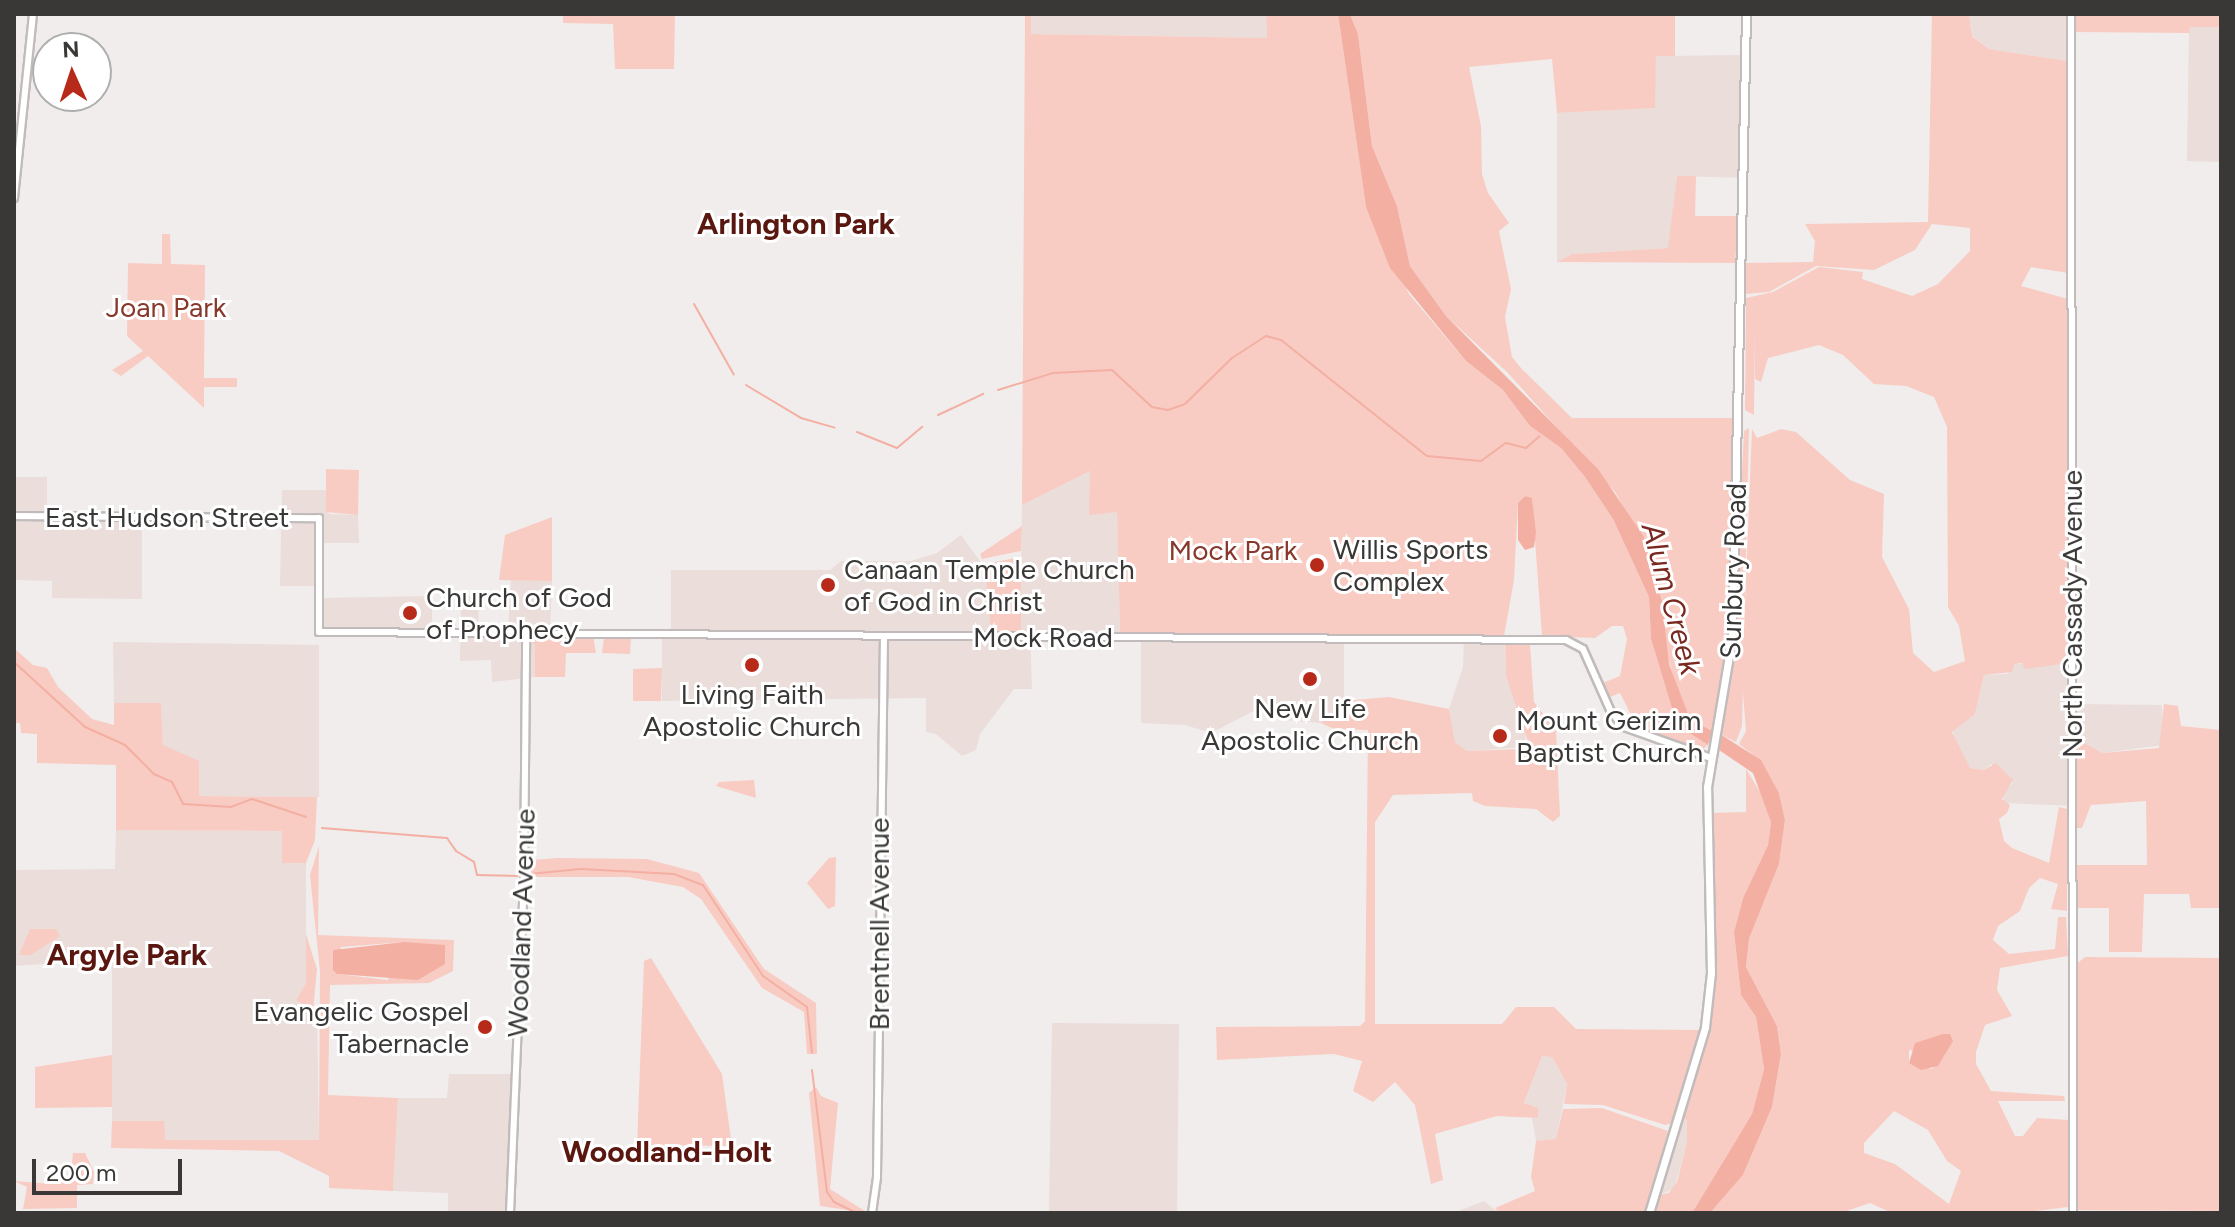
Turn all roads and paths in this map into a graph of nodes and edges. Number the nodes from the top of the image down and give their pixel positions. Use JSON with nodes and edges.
{"nodes":[{"id":1,"x":33,"y":14,"type":"edge"},
{"id":2,"x":1746,"y":14,"type":"edge"},
{"id":3,"x":2071,"y":14,"type":"edge"},
{"id":4,"x":14,"y":198,"type":"edge"},
{"id":5,"x":14,"y":516,"type":"edge"},
{"id":6,"x":319,"y":632,"type":"joint"},
{"id":7,"x":526,"y":634,"type":"junction"},
{"id":8,"x":884,"y":636,"type":"junction"},
{"id":9,"x":1712,"y":756,"type":"junction"},
{"id":10,"x":510,"y":1213,"type":"edge"},
{"id":11,"x":872,"y":1213,"type":"edge"},
{"id":12,"x":1649,"y":1213,"type":"edge"},
{"id":13,"x":2073,"y":1213,"type":"edge"}],
"edges":[{"from":1,"to":4,"type":"main road"},
{"from":2,"to":9,"type":"main road","name":"Sunbury Road"},
{"from":3,"to":13,"type":"main road","name":"North Cassady Avenue"},
{"from":5,"to":6,"type":"main road","name":"East Hudson Street"},
{"from":6,"to":7,"type":"main road","name":"Mock Road"},
{"from":7,"to":8,"type":"main road","name":"Mock Road"},
{"from":7,"to":10,"type":"main road","name":"Woodland Avenue"},
{"from":8,"to":9,"type":"main road","name":"Mock Road"},
{"from":8,"to":11,"type":"main road","name":"Brentnell Avenue"},
{"from":9,"to":12,"type":"main road","name":"Sunbury Road"}]}
